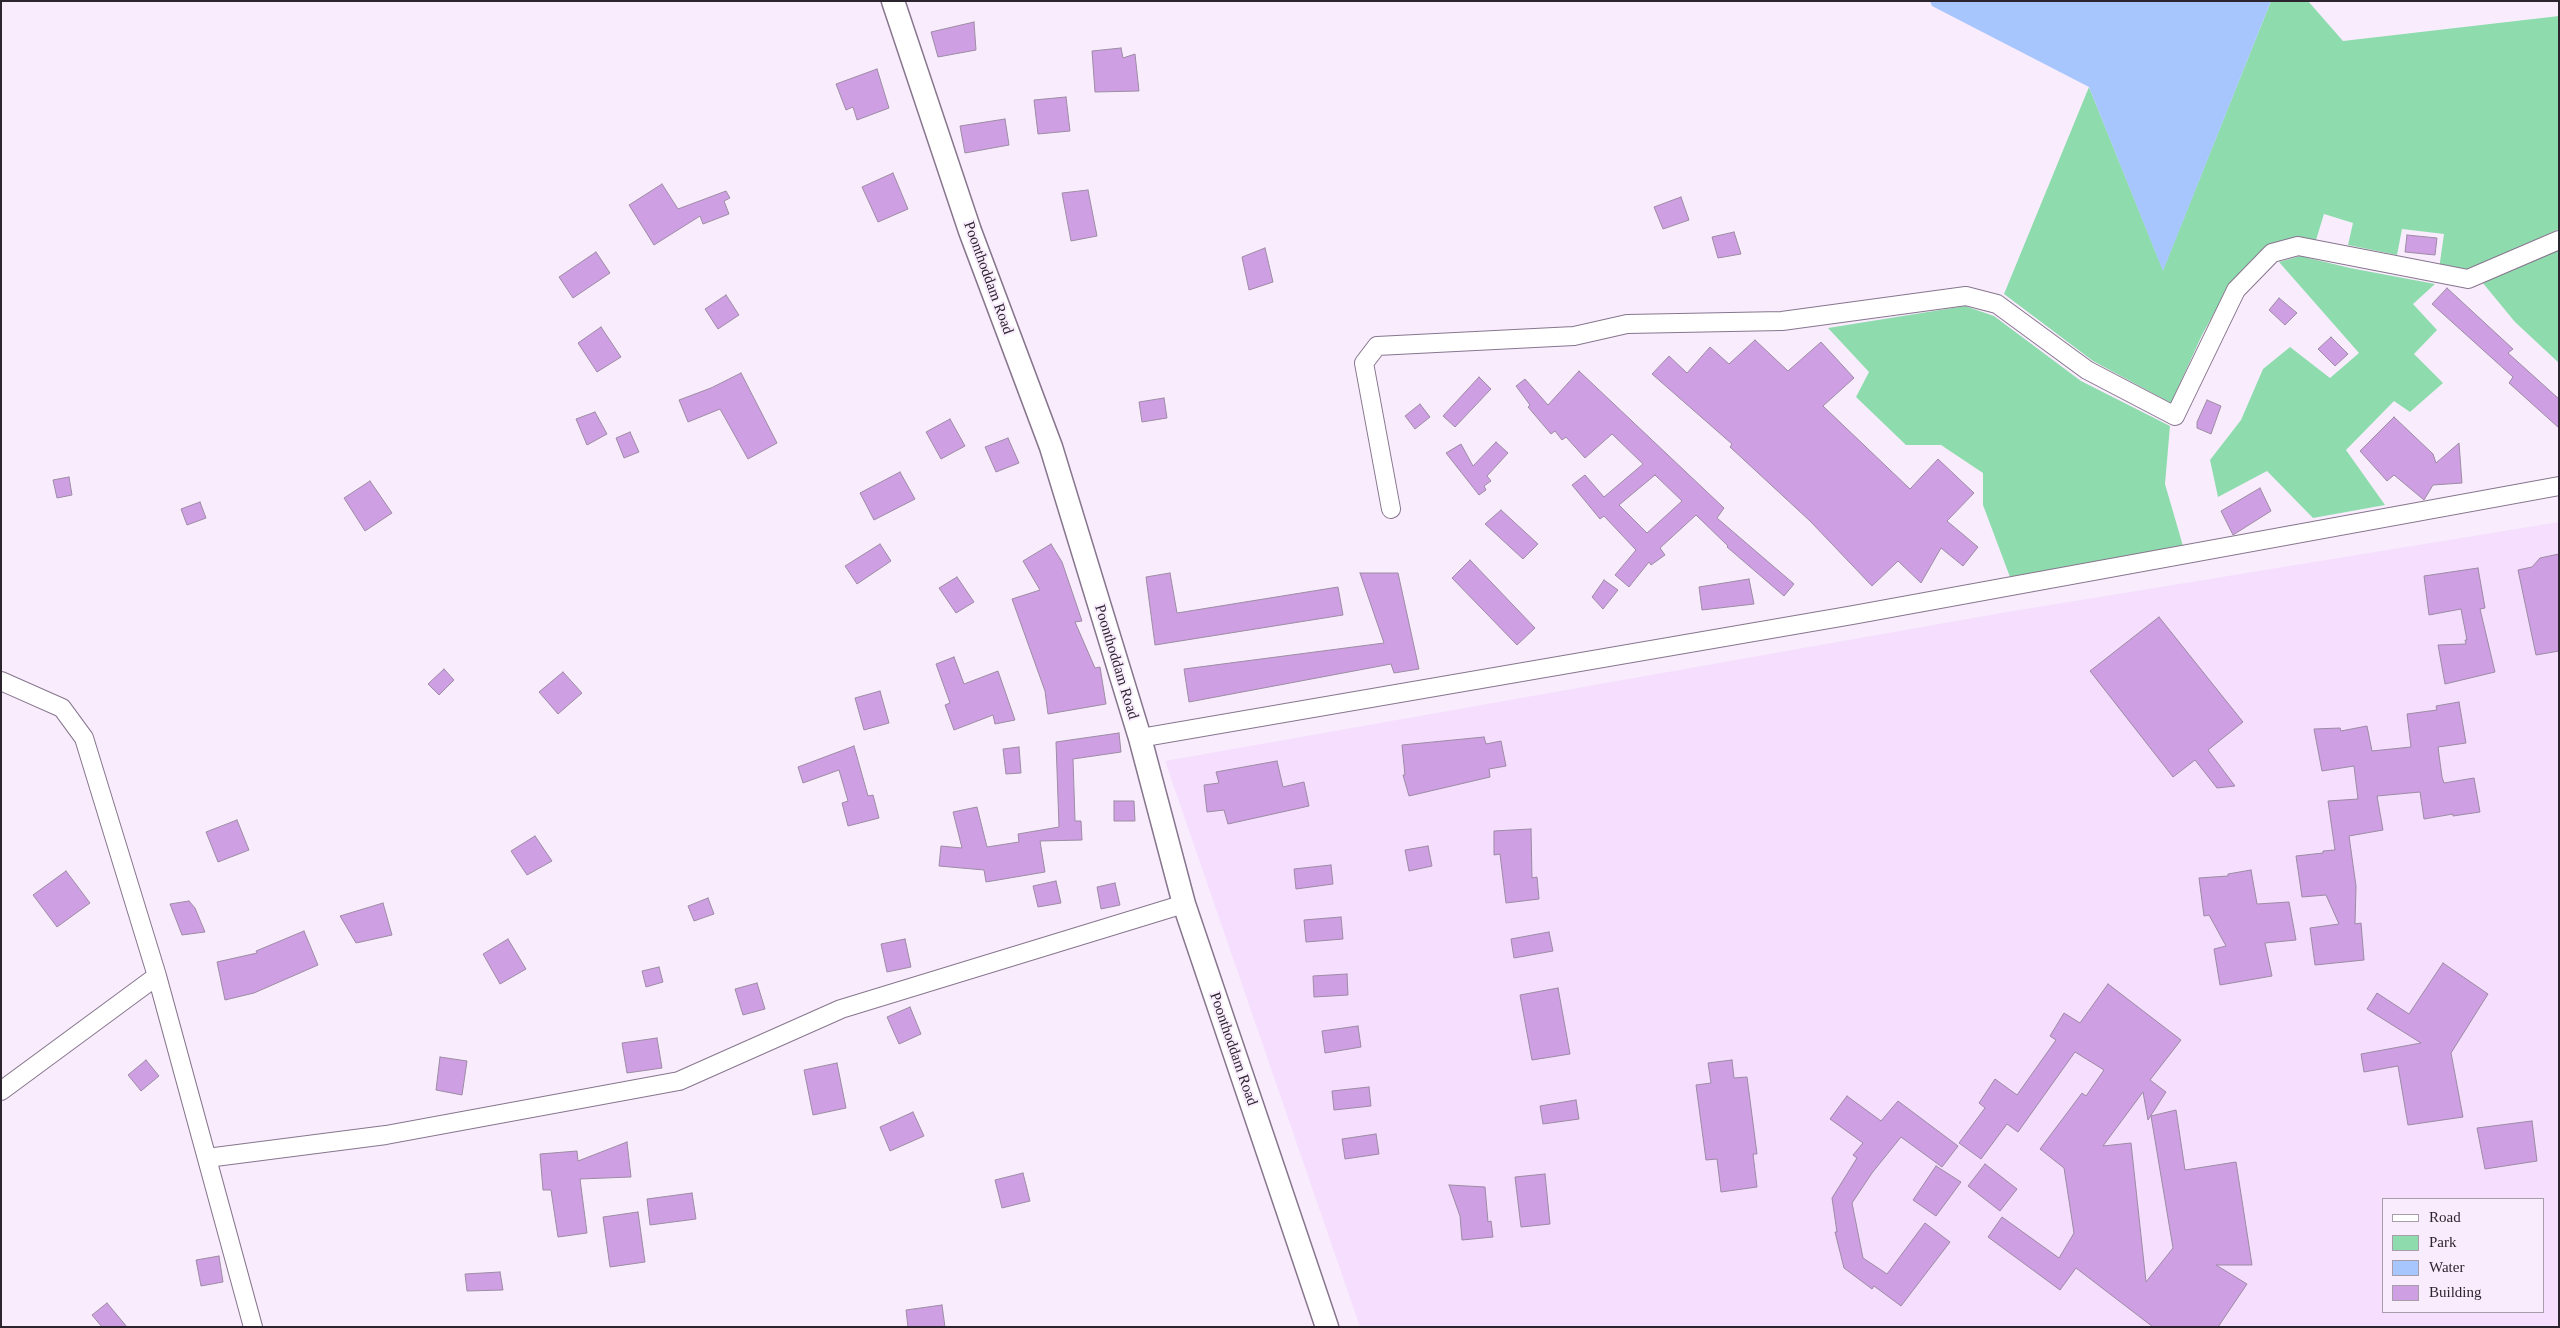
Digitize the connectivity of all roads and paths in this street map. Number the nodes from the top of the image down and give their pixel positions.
1 (893, 1) edge
2 (2559, 240) edge
3 (2559, 486) edge
4 (1391, 509) dead end
5 (1, 681) edge
6 (1140, 738) junction
7 (1184, 904) junction
8 (157, 976) junction
9 (1, 1091) edge
10 (207, 1158) junction
11 (253, 1327) edge
12 (1327, 1327) edge

1 - 6 street, Poonthoddam Road
2 - 4 street
3 - 6 street
5 - 8 street
6 - 7 street, Poonthoddam Road
7 - 10 street
7 - 12 street, Poonthoddam Road
8 - 9 street
8 - 10 street
10 - 11 street

